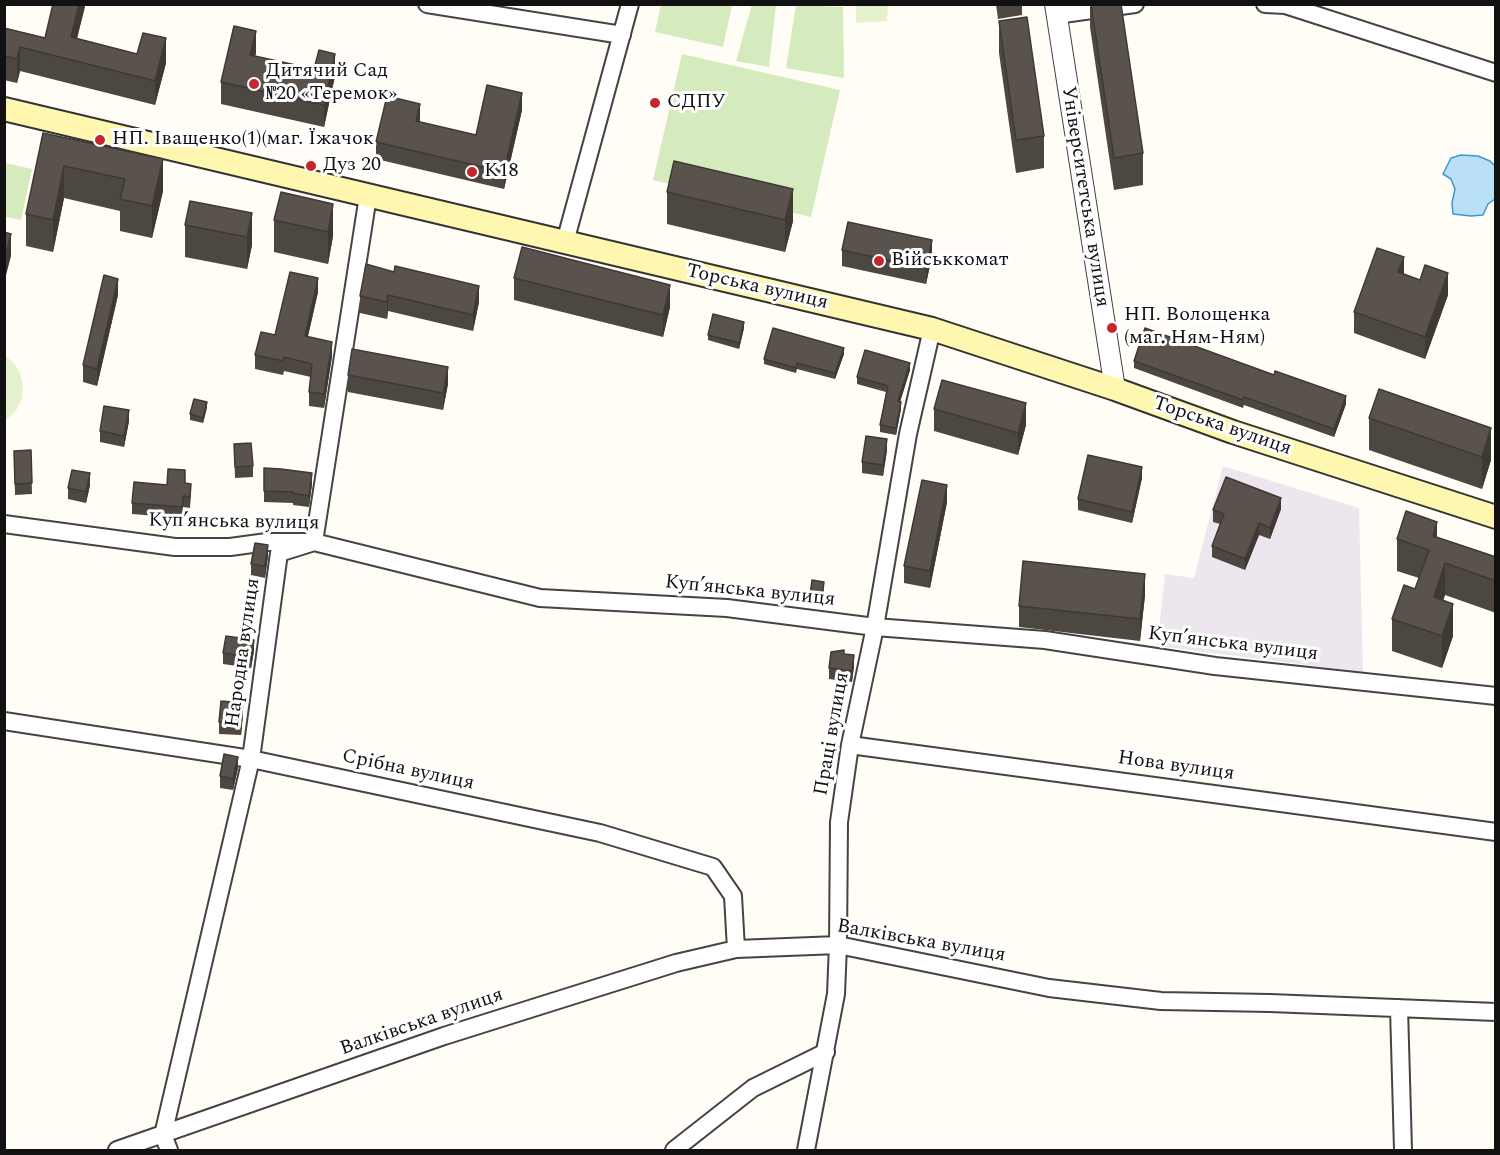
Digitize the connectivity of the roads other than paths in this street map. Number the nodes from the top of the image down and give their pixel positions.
1 (427, 4) edge
2 (630, 4) edge
3 (1135, 4) edge
4 (1265, 4) edge
5 (1055, 10) edge
6 (622, 35) junction
7 (1496, 73) edge
8 (4, 109) edge
9 (368, 196) junction
10 (565, 242) junction
11 (932, 329) junction
12 (1115, 389) junction
13 (1496, 517) edge
14 (4, 524) edge
15 (314, 542) junction
16 (875, 627) junction
17 (1496, 696) edge
18 (4, 721) edge
19 (850, 744) junction
20 (250, 759) junction
21 (1496, 832) edge
22 (838, 945) junction
23 (735, 949) junction
24 (1399, 1008) junction
25 (1496, 1011) edge
26 (826, 1052) junction
27 (166, 1143) edge
28 (117, 1150) edge
29 (674, 1150) edge
30 (806, 1150) edge
31 (1403, 1150) edge

1 - 6 street
2 - 6 street
3 - 5 street
4 - 7 street
5 - 12 street, Університетська вулиця
6 - 10 street
8 - 9 main road, Торська вулиця
9 - 10 main road, Торська вулиця
9 - 15 street
10 - 11 main road, Торська вулиця
11 - 12 main road, Торська вулиця
11 - 16 street, Праці вулиця
12 - 13 main road, Торська вулиця
14 - 15 street, Куп’янська вулиця
15 - 16 street, Куп’янська вулиця
15 - 20 street, Народна вулиця
16 - 17 street, Куп’янська вулиця
16 - 19 street, Праці вулиця
18 - 20 street, Срібна вулиця
19 - 21 street, Нова вулиця
19 - 22 street, Праці вулиця
20 - 23 street, Срібна вулиця
20 - 27 street, Народна вулиця
22 - 23 street, Валківська вулиця
22 - 24 street, Валківська вулиця
22 - 26 street, Праці вулиця
23 - 27 street, Валківська вулиця
24 - 25 street, Валківська вулиця
24 - 31 street
26 - 29 street
26 - 30 street, Праці вулиця
27 - 28 street, Валківська вулиця

